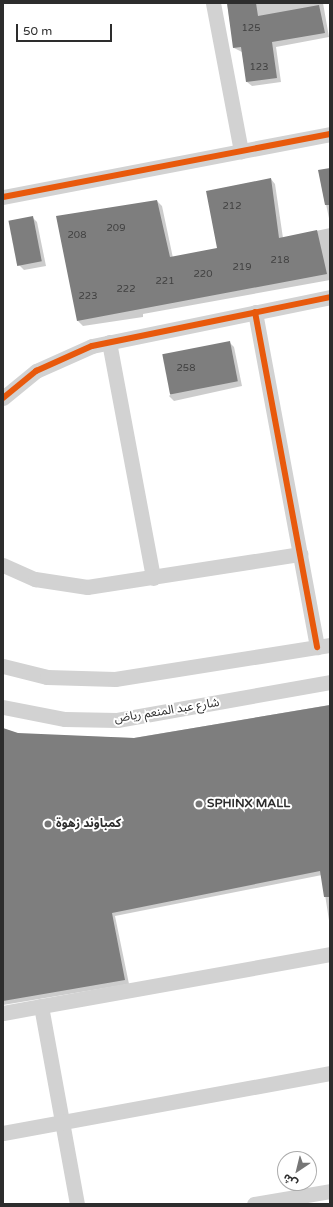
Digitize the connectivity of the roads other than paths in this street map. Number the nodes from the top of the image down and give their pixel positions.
1 (213, 3) edge
2 (330, 134) edge
3 (241, 150) junction
4 (3, 197) edge
5 (330, 297) edge
6 (255, 312) junction
7 (109, 342) junction
8 (3, 398) edge
9 (300, 554) junction
10 (3, 565) edge
11 (153, 578) junction
12 (324, 646) edge
13 (3, 666) edge
14 (330, 682) edge
15 (3, 707) edge
16 (330, 954) edge
17 (41, 1006) junction
18 (3, 1013) edge
19 (330, 1073) edge
20 (63, 1122) junction
21 (3, 1133) edge
22 (330, 1191) edge
23 (77, 1204) edge
24 (254, 1204) edge

1 - 3 street
2 - 3 street
3 - 4 street
5 - 6 street
6 - 7 street
6 - 9 street
7 - 8 street
7 - 11 street
9 - 11 street
9 - 12 street
10 - 11 street
12 - 13 street
14 - 15 street, شارع عبد المنعم رياض
16 - 17 street
17 - 18 street
17 - 20 street
19 - 20 street
20 - 21 street
20 - 23 street
22 - 24 street

